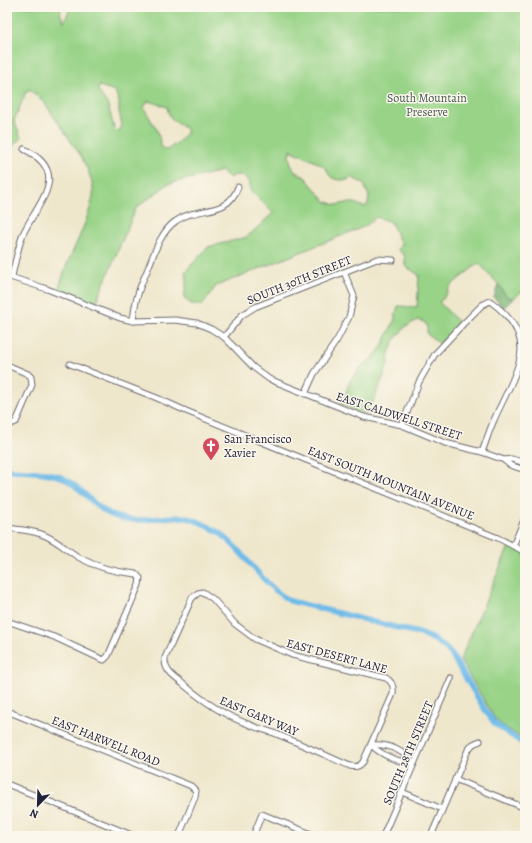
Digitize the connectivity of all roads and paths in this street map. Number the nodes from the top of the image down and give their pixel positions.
1 (24, 149) dead end
2 (238, 187) dead end
3 (393, 260) dead end
4 (344, 272) junction
5 (10, 276) edge
6 (133, 321) junction
7 (224, 338) junction
8 (70, 364) dead end
9 (7, 365) edge
10 (305, 394) junction
11 (7, 424) edge
12 (402, 425) junction
13 (482, 452) junction
14 (504, 460) junction
15 (517, 461) junction
16 (525, 463) edge
17 (516, 467) junction
18 (525, 470) edge
19 (525, 518) edge
20 (7, 528) edge
21 (513, 546) junction
22 (525, 552) edge
23 (7, 621) edge
24 (165, 664) joint
25 (451, 678) dead end
26 (7, 711) edge
27 (480, 741) dead end
28 (371, 745) junction
29 (395, 749) junction
30 (391, 759) junction
31 (414, 763) junction
32 (455, 779) junction
33 (7, 784) edge
34 (402, 792) junction
35 (525, 808) edge
36 (442, 810) junction
37 (134, 836) edge
38 (179, 836) edge
39 (253, 836) edge
40 (316, 836) edge
41 (383, 836) edge
42 (431, 836) edge

1 - 5 street
2 - 6 street
3 - 4 street, SOUTH 30TH STREET
4 - 7 street, SOUTH 30TH STREET
4 - 10 street
5 - 6 street, EAST CALDWELL STREET
6 - 7 street, EAST CALDWELL STREET
7 - 10 street, EAST CALDWELL STREET
8 - 21 street, EAST SOUTH MOUNTAIN AVENUE
9 - 11 street
10 - 12 street, EAST CALDWELL STREET
12 - 13 street, EAST CALDWELL STREET
12 - 13 street
13 - 14 street, EAST CALDWELL STREET
14 - 15 street, EAST CALDWELL STREET
14 - 17 street, EAST CALDWELL STREET
15 - 16 street, EAST CALDWELL STREET
15 - 17 street
17 - 18 street, EAST CALDWELL STREET
19 - 21 street
20 - 23 street
21 - 22 street, EAST SOUTH MOUNTAIN AVENUE
24 - 28 street, EAST GARY WAY
24 - 28 street, EAST DESERT LANE
25 - 31 street, SOUTH 28TH STREET
26 - 38 street, EAST HARWELL ROAD
27 - 32 street
28 - 29 street
28 - 30 street
29 - 30 street
29 - 31 street
30 - 31 street
31 - 34 street, SOUTH 28TH STREET
32 - 35 street
32 - 36 street
33 - 37 street
34 - 36 street
34 - 41 street, SOUTH 28TH STREET
36 - 42 street
39 - 40 street

